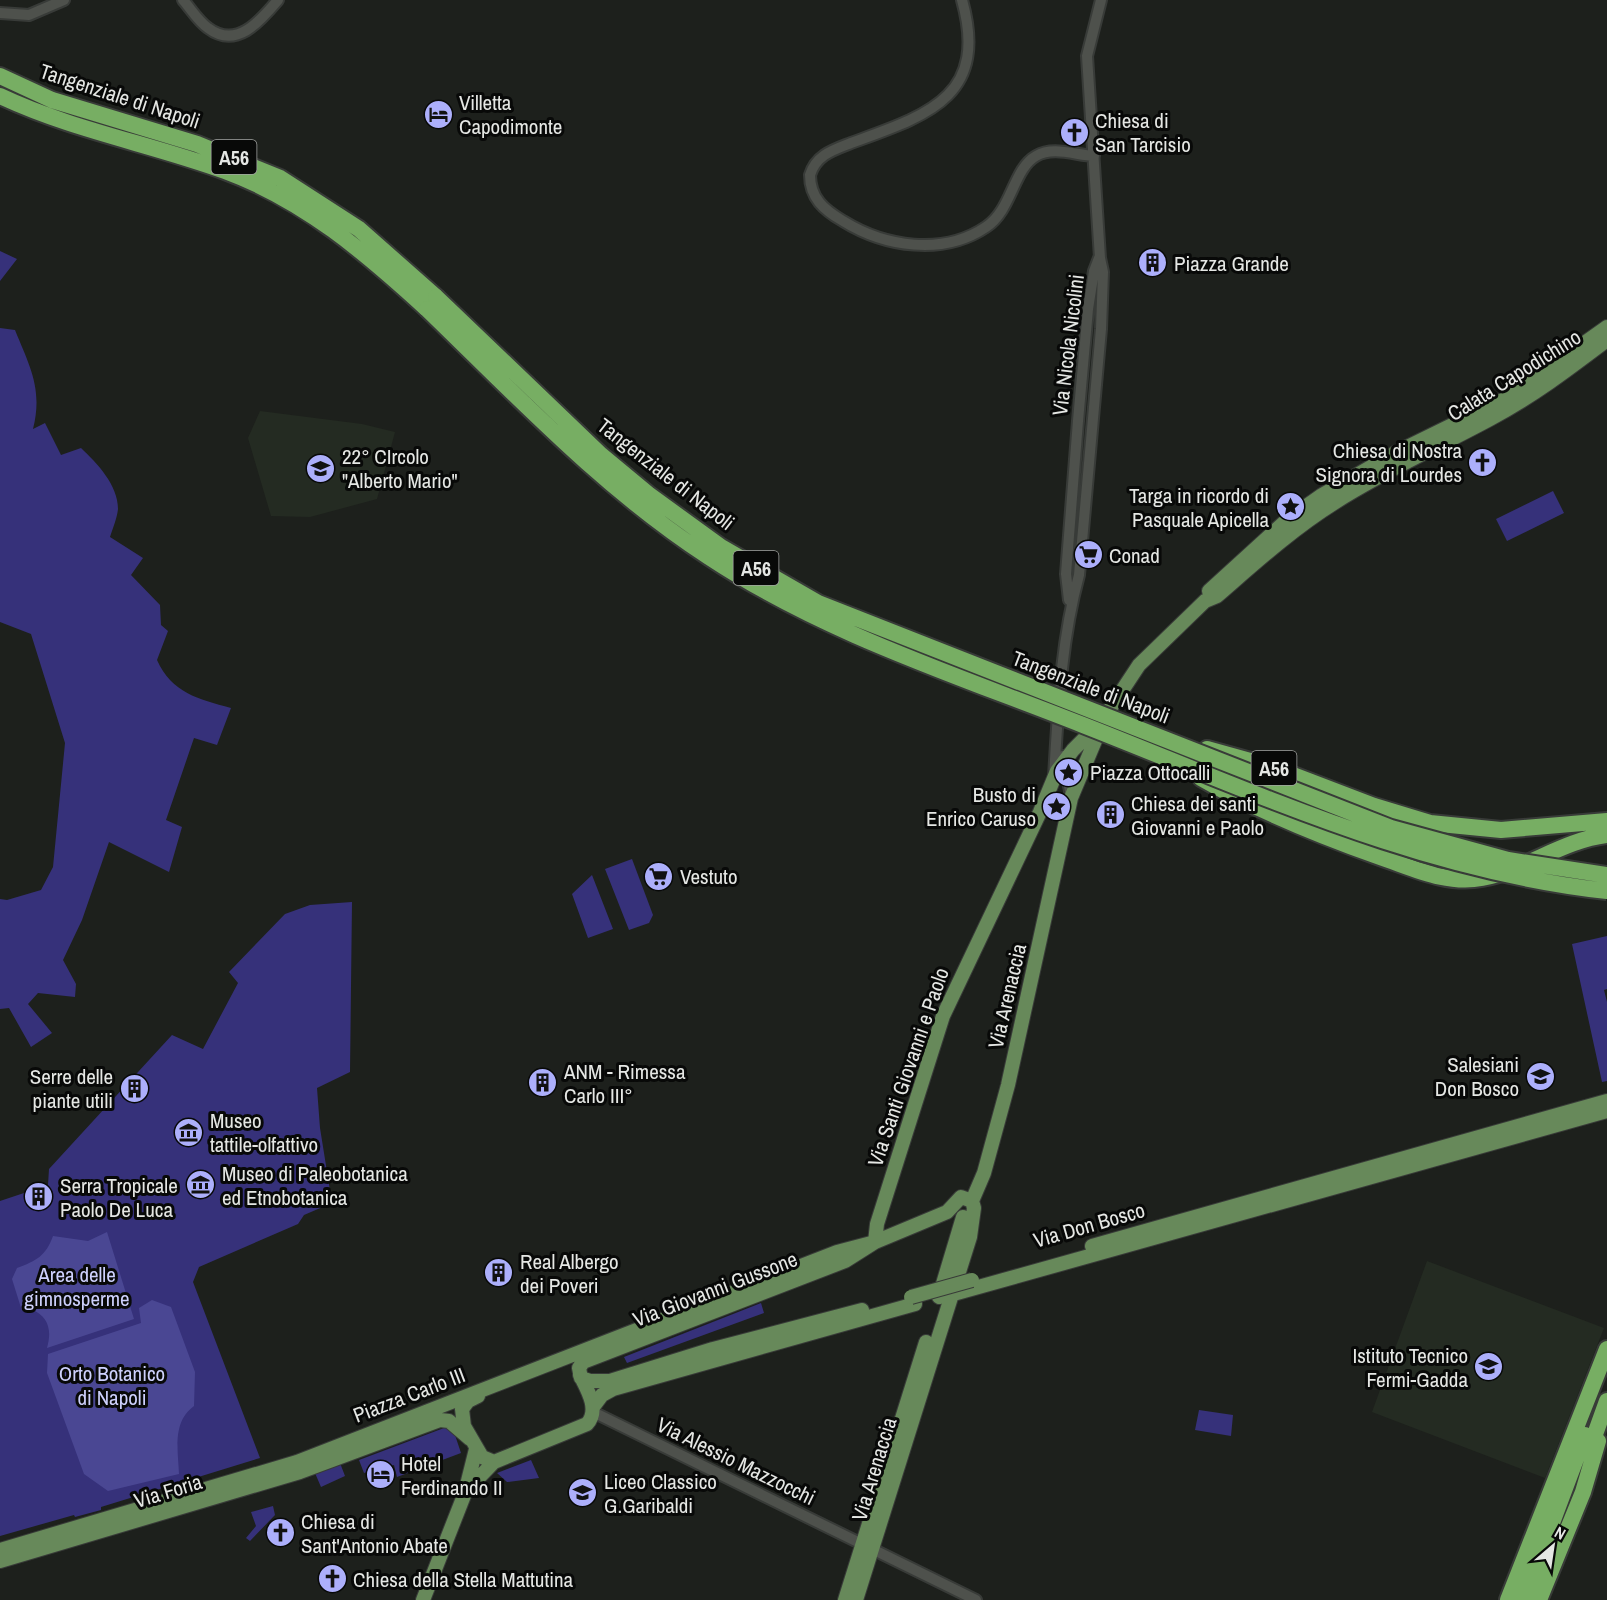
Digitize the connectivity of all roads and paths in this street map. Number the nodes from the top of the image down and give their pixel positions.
1 (64, 0) edge
2 (183, 0) edge
3 (278, 0) edge
4 (962, 0) edge
5 (1101, 0) edge
6 (0, 14) edge
7 (0, 76) edge
8 (0, 96) edge
9 (1094, 156) junction
10 (1100, 258) junction
11 (1090, 302) junction
12 (431, 303) junction
13 (1102, 306) junction
14 (1607, 327) edge
15 (1607, 340) edge
16 (1550, 376) junction
17 (1066, 574) junction
18 (1079, 575) junction
19 (1070, 606) junction
20 (1102, 721) junction
21 (1142, 731) junction
22 (1056, 736) junction
23 (1166, 758) junction
24 (1064, 760) junction
25 (1053, 779) junction
26 (1071, 798) junction
27 (1606, 832) edge
28 (1607, 875) edge
29 (1607, 891) edge
30 (1607, 1101) edge
31 (1607, 1111) edge
32 (1448, 1150) junction
33 (958, 1211) junction
34 (959, 1234) junction
35 (875, 1242) junction
36 (989, 1280) junction
37 (760, 1288) junction
38 (913, 1301) junction
39 (1607, 1349) edge
40 (564, 1360) junction
41 (581, 1378) junction
42 (1601, 1378) edge
43 (492, 1386) junction
44 (1607, 1401) edge
45 (1607, 1408) edge
46 (593, 1410) junction
47 (473, 1444) junction
48 (343, 1449) junction
49 (494, 1462) junction
50 (465, 1493) junction
51 (867, 1547) junction
52 (0, 1550) edge
53 (0, 1561) edge
54 (423, 1600) edge
55 (845, 1600) edge
56 (856, 1600) edge
57 (976, 1600) edge
58 (1508, 1600) edge
59 (1523, 1600) edge
60 (1531, 1600) edge
61 (1539, 1600) edge

1 - 6 street
2 - 3 street
4 - 9 street
5 - 9 street
7 - 12 highway, Tangenziale di Napoli / A56
8 - 12 highway, Tangenziale di Napoli / A56
9 - 10 street
10 - 11 street, Via Nicola Nicolini
10 - 13 street, Via Nicola Nicolini
11 - 13 street
11 - 17 street, Via Nicola Nicolini
12 - 21 highway, Tangenziale di Napoli / A56, bridge
12 - 23 highway, Tangenziale di Napoli, bridge
13 - 18 street, Via Nicola Nicolini
14 - 16 main road, Calata Capodichino
15 - 16 main road, Calata Capodichino
16 - 20 main road, Calata Capodichino
17 - 18 street
17 - 19 street, Via Nicola Nicolini
18 - 19 street, Via Nicola Nicolini
19 - 22 street, Via Nicola Nicolini
20 - 24 main road, Calata Capodichino
20 - 26 main road, Calata Capodichino
21 - 27 highway, A56, bridge
21 - 28 highway, Tangenziale di Napoli, bridge
22 - 24 street, Via Nicola Nicolini
22 - 25 street, Via Nicola Nicolini
23 - 27 highway, bridge
23 - 29 highway, Tangenziale di Napoli, bridge
24 - 25 main road, Calata Capodichino
24 - 26 street, Via Nicola Nicolini
25 - 35 main road, Via Santi Giovanni e Paolo
26 - 33 main road, Via Arenaccia
30 - 32 main road, Via Don Bosco
31 - 32 main road, Via Don Bosco
32 - 36 main road, Via Don Bosco
33 - 34 main road, Via Arenaccia
33 - 34 main road
33 - 35 main road, Via Giovanni Gussone
33 - 51 main road, Via Arenaccia
34 - 51 main road, Via Arenaccia
35 - 37 main road, Via Giovanni Gussone
36 - 38 main road, Via Don Bosco
36 - 38 main road, Via Don Bosco, bridge
37 - 40 main road, Via Giovanni Gussone
37 - 41 main road, Via Giovanni Gussone
38 - 41 main road, Via Don Bosco
38 - 46 main road, Via Don Bosco
39 - 42 highway
40 - 41 main road
40 - 43 main road, Piazza Carlo III
41 - 46 main road
42 - 58 highway
42 - 59 highway
43 - 47 main road, Piazza Carlo III
43 - 48 main road, Piazza Carlo III
44 - 60 highway
45 - 61 highway
46 - 49 main road
46 - 51 street, Via Alessio Mazzocchi
47 - 48 main road, Piazza Carlo III
47 - 49 main road, Piazza Carlo III
47 - 50 main road
48 - 52 main road, Via Foria
48 - 53 main road, Via Foria
49 - 50 main road
50 - 54 main road
51 - 55 main road, Via Arenaccia
51 - 56 main road, Via Arenaccia
51 - 57 street, Via Alessio Mazzocchi

